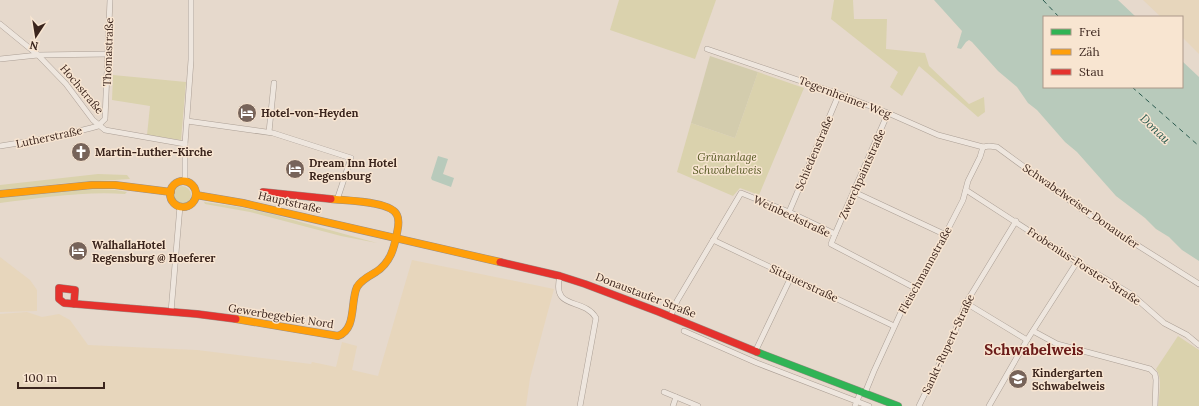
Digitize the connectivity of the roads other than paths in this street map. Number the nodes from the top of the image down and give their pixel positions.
1 (110, 0) edge
2 (191, 0) edge
3 (0, 24) edge
4 (707, 49) dead end
5 (109, 54) junction
6 (38, 55) junction
7 (0, 59) edge
8 (274, 83) dead end
9 (840, 94) junction
10 (888, 113) junction
11 (187, 121) junction
12 (98, 126) junction
13 (269, 132) junction
14 (185, 144) junction
15 (0, 146) edge
16 (982, 147) junction
17 (185, 181) junction
18 (966, 190) junction
19 (171, 192) junction
20 (263, 192) dead end
21 (854, 192) junction
22 (0, 194) edge
23 (196, 195) junction
24 (341, 201) junction
25 (180, 206) junction
26 (789, 212) junction
27 (1016, 221) junction
28 (378, 234) joint
29 (835, 234) junction
30 (946, 235) junction
31 (395, 237) junction
32 (713, 240) junction
33 (1077, 262) junction
34 (560, 276) junction
35 (791, 277) junction
36 (1199, 284) edge
37 (915, 288) junction
38 (966, 303) junction
39 (74, 304) dead end
40 (171, 312) junction
41 (671, 315) junction
42 (894, 326) junction
43 (1033, 330) junction
44 (684, 331) dead end
45 (1027, 340) junction
46 (1199, 345) edge
47 (756, 350) junction
48 (664, 392) dead end
49 (863, 392) junction
50 (676, 397) junction
51 (856, 403) edge
52 (580, 406) edge
53 (673, 406) edge
54 (698, 406) edge
55 (869, 406) edge
56 (898, 406) edge
57 (919, 406) edge
58 (989, 406) edge
59 (1155, 406) edge

1 - 5 street, Thomastraße
2 - 11 street
3 - 6 street, Hochstraße
4 - 9 street, Tegernheimer Weg
5 - 6 street
5 - 12 street, Thomastraße
6 - 7 street
6 - 12 street, Hochstraße
8 - 13 street
9 - 10 street, Tegernheimer Weg
9 - 26 street, Schiedenstraße
10 - 16 street, Tegernheimer Weg
10 - 21 street, Zwerchpaintstraße
11 - 13 street
11 - 14 street
12 - 14 street, Hochstraße
12 - 15 street, Lutherstraße
13 - 24 street
14 - 17 street
16 - 18 street, Fleischmannstraße
16 - 36 street, Schwabelweiser Donauufer
17 - 19 main road
17 - 23 main road
18 - 27 street, Frobenius-Forster-Straße
18 - 30 street, Fleischmannstraße
19 - 22 main road
19 - 25 main road
20 - 24 main road
21 - 29 street, Zwerchpaintstraße
21 - 30 street
23 - 25 main road
23 - 28 main road, Hauptstraße
24 - 31 main road
25 - 40 street
26 - 29 street, Weinbeckstraße
26 - 32 street, Weinbeckstraße
27 - 33 street, Frobenius-Forster-Straße
27 - 38 street, Sankt-Rupert-Straße
28 - 31 main road, Donaustaufer Straße
29 - 37 street, Weinbeckstraße
30 - 37 street, Fleischmannstraße
31 - 34 main road, Donaustaufer Straße
31 - 40 main road, Gewerbegebiet Nord
32 - 35 street, Sittauerstraße
32 - 41 street
33 - 43 street
33 - 46 street, Frobenius-Forster-Straße
34 - 41 main road, Donaustaufer Straße
34 - 52 street
35 - 42 street, Sittauerstraße
35 - 47 street
37 - 42 street, Fleischmannstraße
38 - 45 street
38 - 57 street, Sankt-Rupert-Straße
39 - 40 main road, Gewerbegebiet Nord
41 - 47 main road, Donaustaufer Straße
42 - 49 street, Fleischmannstraße
43 - 45 street
43 - 59 street
44 - 51 street, Donaustaufer Straße
45 - 58 street
47 - 49 main road, Donaustaufer Straße
48 - 50 street
49 - 51 street, Fleischmannstraße
49 - 56 main road, Donaustaufer Straße
50 - 53 street
50 - 54 street
51 - 55 street, Donaustaufer Straße

